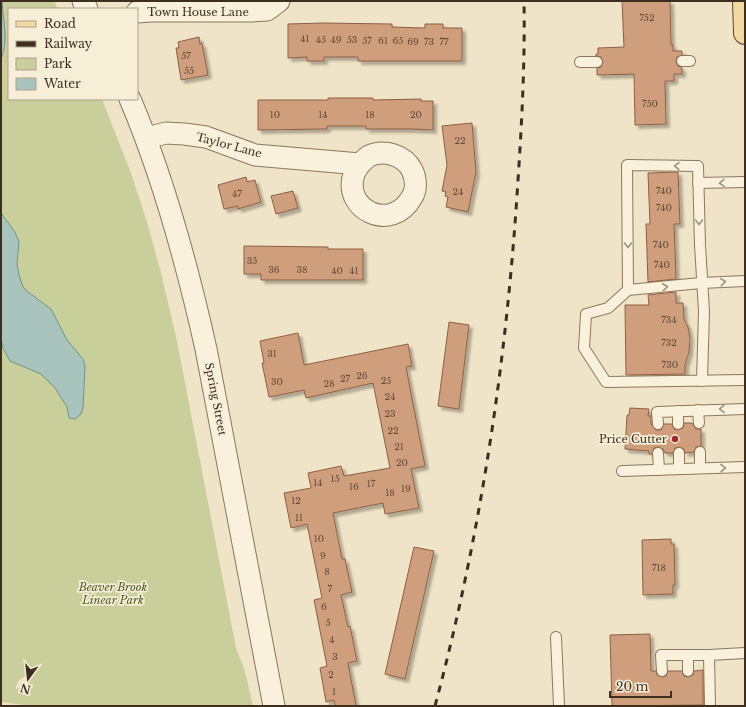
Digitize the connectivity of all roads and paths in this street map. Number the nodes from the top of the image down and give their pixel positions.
1 (279, 1) edge
2 (744, 1) edge
3 (138, 12) edge
4 (745, 33) edge
5 (580, 62) dead end
6 (597, 62) dead end
7 (130, 100) edge
8 (147, 138) junction
9 (360, 164) dead end
10 (745, 182) edge
11 (698, 183) junction
12 (745, 280) edge
13 (701, 283) junction
14 (628, 290) junction
15 (745, 380) edge
16 (702, 381) junction
17 (745, 409) edge
18 (698, 410) junction
19 (678, 411) junction
20 (699, 423) dead end
21 (658, 424) dead end
22 (678, 424) dead end
23 (700, 452) dead end
24 (658, 453) dead end
25 (679, 453) dead end
26 (745, 467) edge
27 (700, 468) junction
28 (679, 469) junction
29 (659, 470) junction
30 (622, 471) dead end
31 (556, 637) dead end
32 (745, 652) edge
33 (688, 655) junction
34 (708, 655) junction
35 (662, 671) dead end
36 (688, 671) dead end
37 (274, 706) edge
38 (559, 706) edge
39 (710, 706) edge

1 - 3 street, Town House Lane
2 - 4 main road
5 - 6 lane
7 - 8 street, Spring Street
8 - 9 street, Taylor Lane
8 - 37 street, Spring Street
10 -> 11 lane
11 -> 13 lane
11 -> 14 lane
13 -> 12 lane
14 -> 13 lane
13 - 16 lane
14 - 16 lane
15 - 16 lane
17 -> 18 lane
18 - 19 lane
18 - 20 lane
19 - 21 lane
19 - 22 lane
23 - 27 lane
24 - 29 lane
25 - 28 lane
27 -> 26 lane
27 - 28 lane
28 - 29 lane
29 - 30 lane
31 - 38 lane
32 - 34 lane
33 - 34 lane
33 - 35 lane
33 - 36 lane
34 - 39 lane

